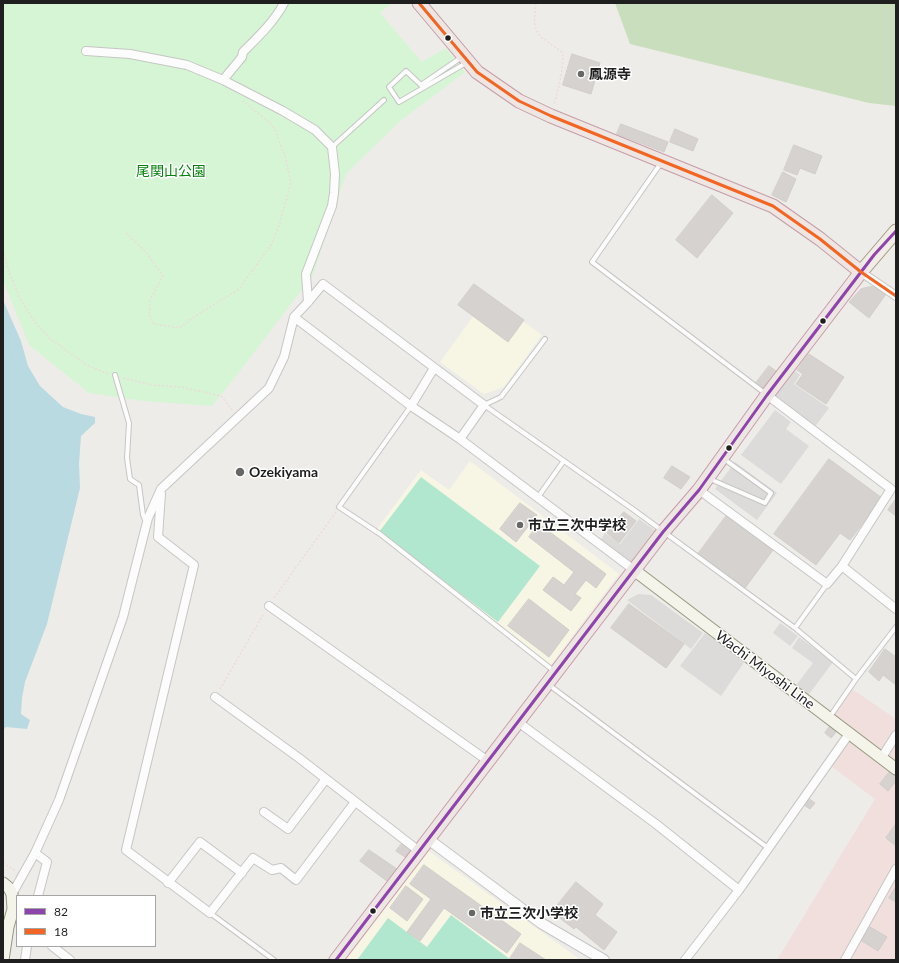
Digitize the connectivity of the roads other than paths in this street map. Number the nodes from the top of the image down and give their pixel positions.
1 (284, 3) edge
2 (419, 3) edge
3 (86, 51) dead end
4 (466, 59) junction
5 (223, 80) junction
6 (384, 100) dead end
7 (332, 147) junction
8 (662, 161) junction
9 (896, 231) edge
10 (862, 272) junction
11 (896, 296) edge
12 (308, 302) junction
13 (294, 316) junction
14 (545, 340) dead end
15 (434, 368) junction
16 (115, 375) dead end
17 (767, 396) junction
18 (484, 405) junction
19 (411, 406) junction
20 (460, 439) junction
21 (722, 458) junction
22 (563, 462) junction
23 (708, 478) junction
24 (161, 490) junction
25 (699, 490) junction
26 (894, 491) edge
27 (538, 497) junction
28 (147, 523) junction
29 (663, 532) junction
30 (842, 566) junction
31 (634, 570) junction
32 (827, 584) junction
33 (269, 606) road end
34 (896, 609) edge
35 (896, 627) edge
36 (795, 628) junction
37 (556, 672) junction
38 (856, 679) junction
39 (547, 684) junction
40 (215, 697) road end
41 (829, 718) junction
42 (518, 722) junction
43 (849, 734) junction
44 (896, 735) edge
45 (882, 757) junction
46 (488, 761) junction
47 (896, 768) edge
48 (326, 779) junction
49 (355, 802) junction
50 (264, 812) dead end
51 (428, 840) junction
52 (769, 848) junction
53 (419, 851) junction
54 (35, 853) junction
55 (896, 869) edge
56 (242, 873) junction
57 (3, 883) edge
58 (168, 883) junction
59 (739, 890) junction
60 (12, 894) junction
61 (38, 895) edge
62 (210, 913) junction
63 (27, 947) edge
64 (53, 947) edge
65 (3, 960) edge
66 (25, 960) edge
67 (70, 960) edge
68 (274, 960) edge
69 (336, 960) edge
70 (604, 960) edge
71 (685, 960) edge
72 (845, 960) edge

1 - 5 street
2 - 4 highway
3 - 5 street
4 - 4 lane
4 - 8 highway
5 - 7 street
6 - 7 lane
7 - 12 street
8 - 10 highway
8 - 17 lane
9 - 10 main road
10 - 11 street
10 - 17 highway
12 - 13 street
12 - 15 street
13 - 19 street
13 - 24 street
14 - 18 lane
15 - 18 street
15 - 19 street
16 - 28 lane
17 - 21 highway
17 - 26 street
18 - 20 street
18 - 22 lane
19 - 20 street
19 - 37 lane
20 - 27 street
21 - 23 highway
21 - 23 lane
22 - 27 lane
22 - 29 lane
23 - 25 highway
24 - 28 street
24 - 58 street
25 - 29 highway
25 - 32 street
26 - 30 street
27 - 31 street
28 - 54 street
29 - 31 highway
29 - 36 lane
30 - 32 street
30 - 34 street
31 - 37 highway
31 - 41 main road, Wachi Miyoshi Line
32 - 36 lane
33 - 46 street
35 - 38 lane
36 - 38 lane
37 - 39 highway
38 - 41 lane
39 - 42 highway
39 - 52 lane
40 - 48 street
41 - 43 main road, Wachi Miyoshi Line
42 - 46 highway
42 - 59 street
43 - 45 main road, Wachi Miyoshi Line
43 - 52 street
44 - 45 street
45 - 47 main road, Wachi Miyoshi Line
46 - 51 highway
48 - 49 street
48 - 50 street
49 - 53 street
49 - 56 street
51 - 53 highway
51 - 70 street
52 - 59 street
53 - 69 highway
54 - 60 street
54 - 61 street
55 - 72 street
56 - 58 street
56 - 62 street
57 - 60 main road
58 - 62 street
59 - 71 street
60 - 65 main road
62 - 68 lane
63 - 66 street
64 - 67 street

